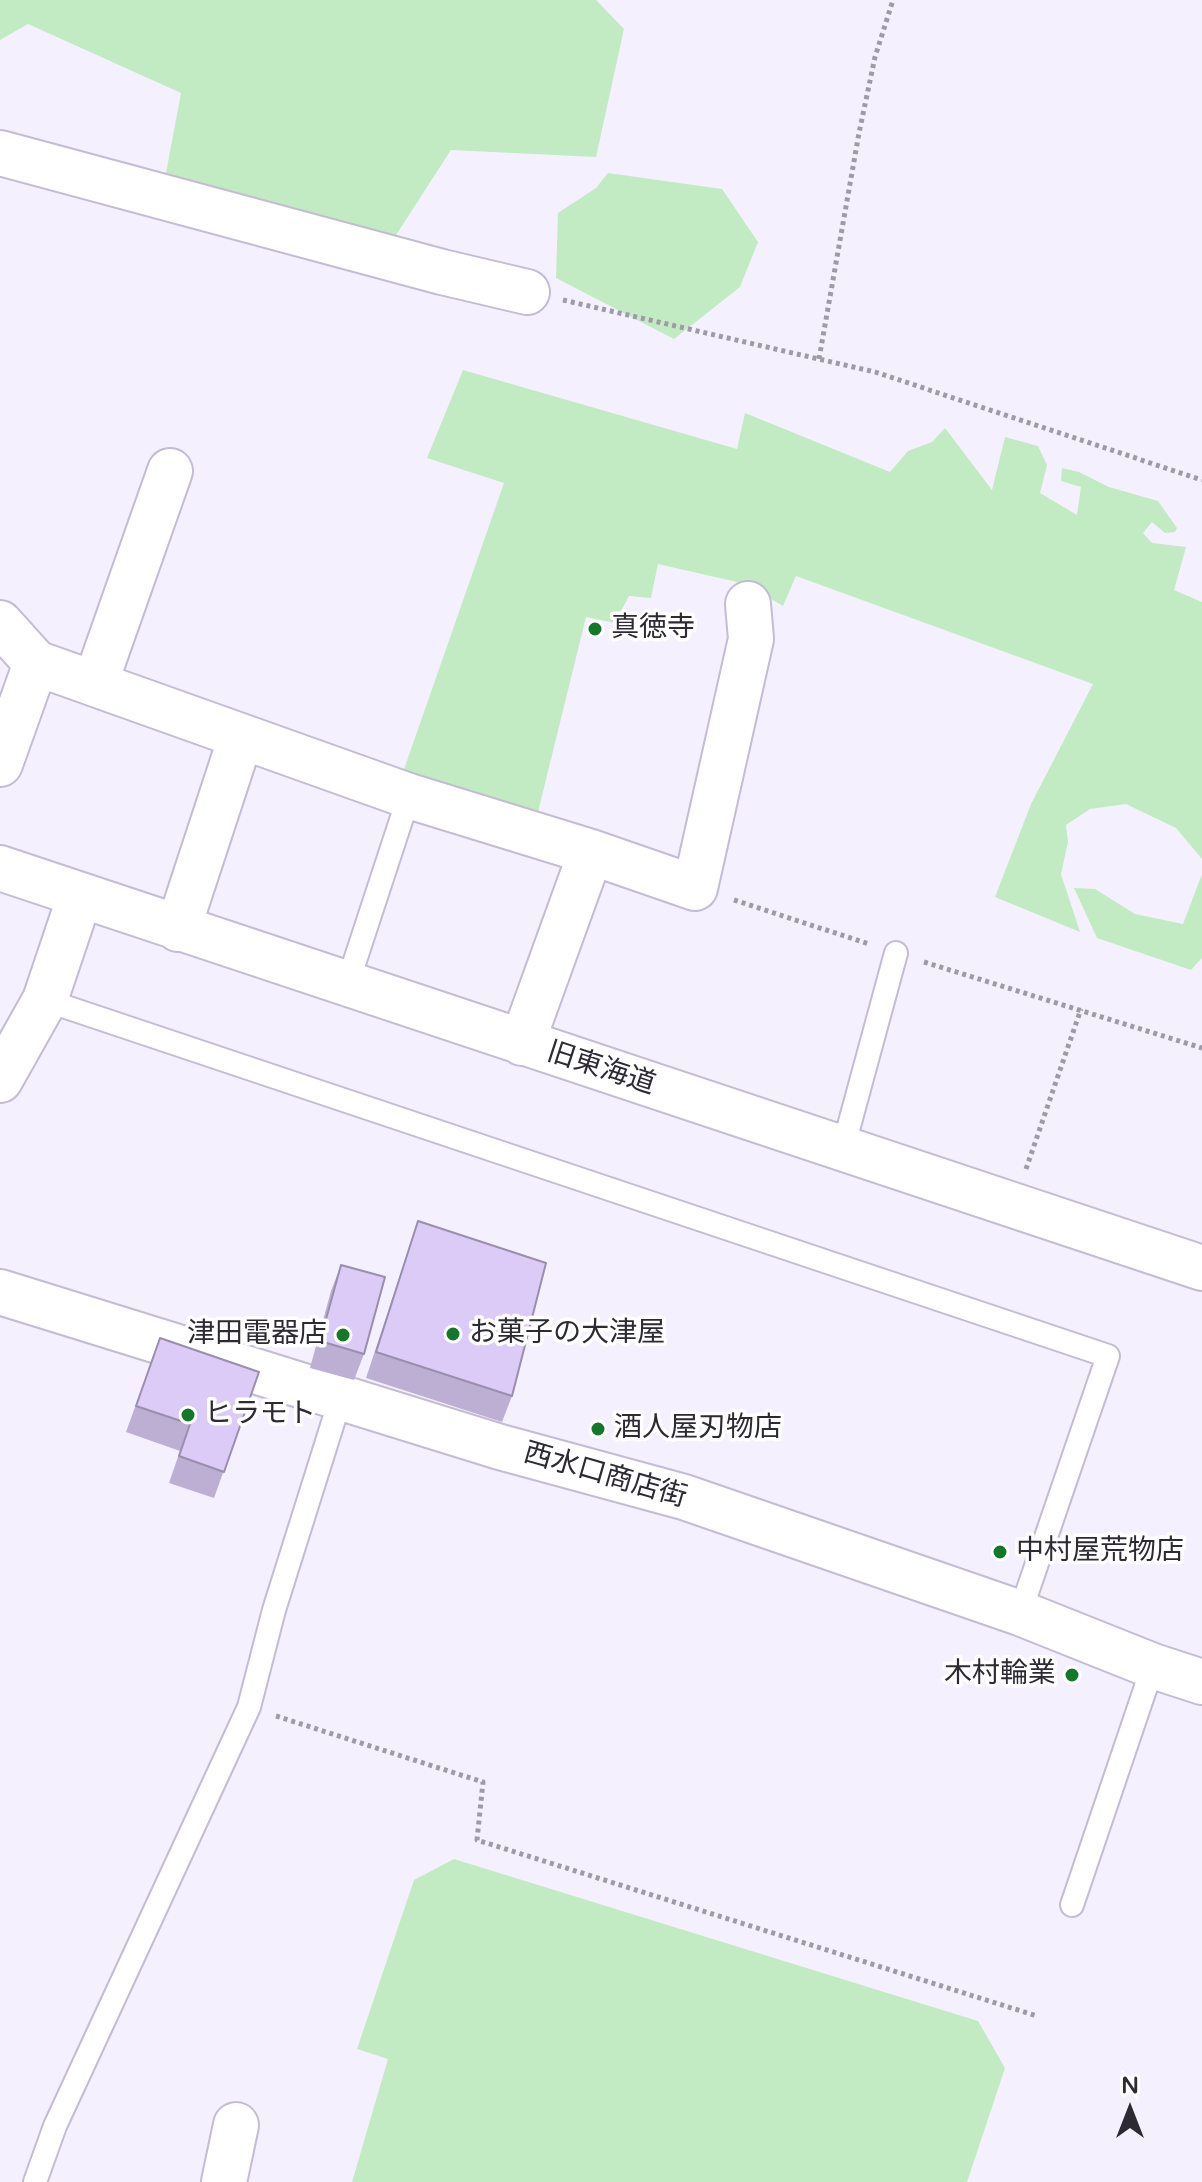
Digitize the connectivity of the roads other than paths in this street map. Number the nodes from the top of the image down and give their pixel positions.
1 (0, 153) edge
2 (527, 292) road end
3 (170, 471) dead end
4 (748, 604) dead end
5 (0, 623) edge
6 (36, 663) junction
7 (95, 684) junction
8 (241, 737) junction
9 (0, 764) edge
10 (409, 796) junction
11 (591, 852) junction
12 (0, 868) edge
13 (80, 896) junction
14 (178, 929) junction
15 (896, 953) dead end
16 (347, 985) junction
17 (45, 1000) junction
18 (522, 1043) junction
19 (0, 1080) edge
20 (843, 1148) junction
21 (1202, 1268) edge
22 (0, 1292) edge
23 (341, 1397) junction
24 (1020, 1613) junction
25 (1153, 1666) junction
26 (1202, 1682) edge
27 (1072, 1905) dead end
28 (236, 2125) dead end
29 (35, 2182) edge
30 (224, 2182) edge

1 - 2 street
3 - 7 street
4 - 11 street
5 - 6 street
6 - 7 street
6 - 9 street
7 - 8 street
8 - 10 street
8 - 14 street
10 - 11 street
10 - 16 lane
11 - 18 street
12 - 13 street, 旧東海道
13 - 14 street, 旧東海道
13 - 17 street
14 - 16 street, 旧東海道
15 - 20 lane
16 - 18 street, 旧東海道
17 - 19 street
17 - 24 lane
18 - 20 street, 旧東海道
20 - 21 street, 旧東海道
22 - 23 street, 西水口商店街
23 - 24 street, 西水口商店街
23 - 29 lane
24 - 25 street, 西水口商店街
25 - 26 street, 西水口商店街
25 - 27 lane
28 - 30 street

